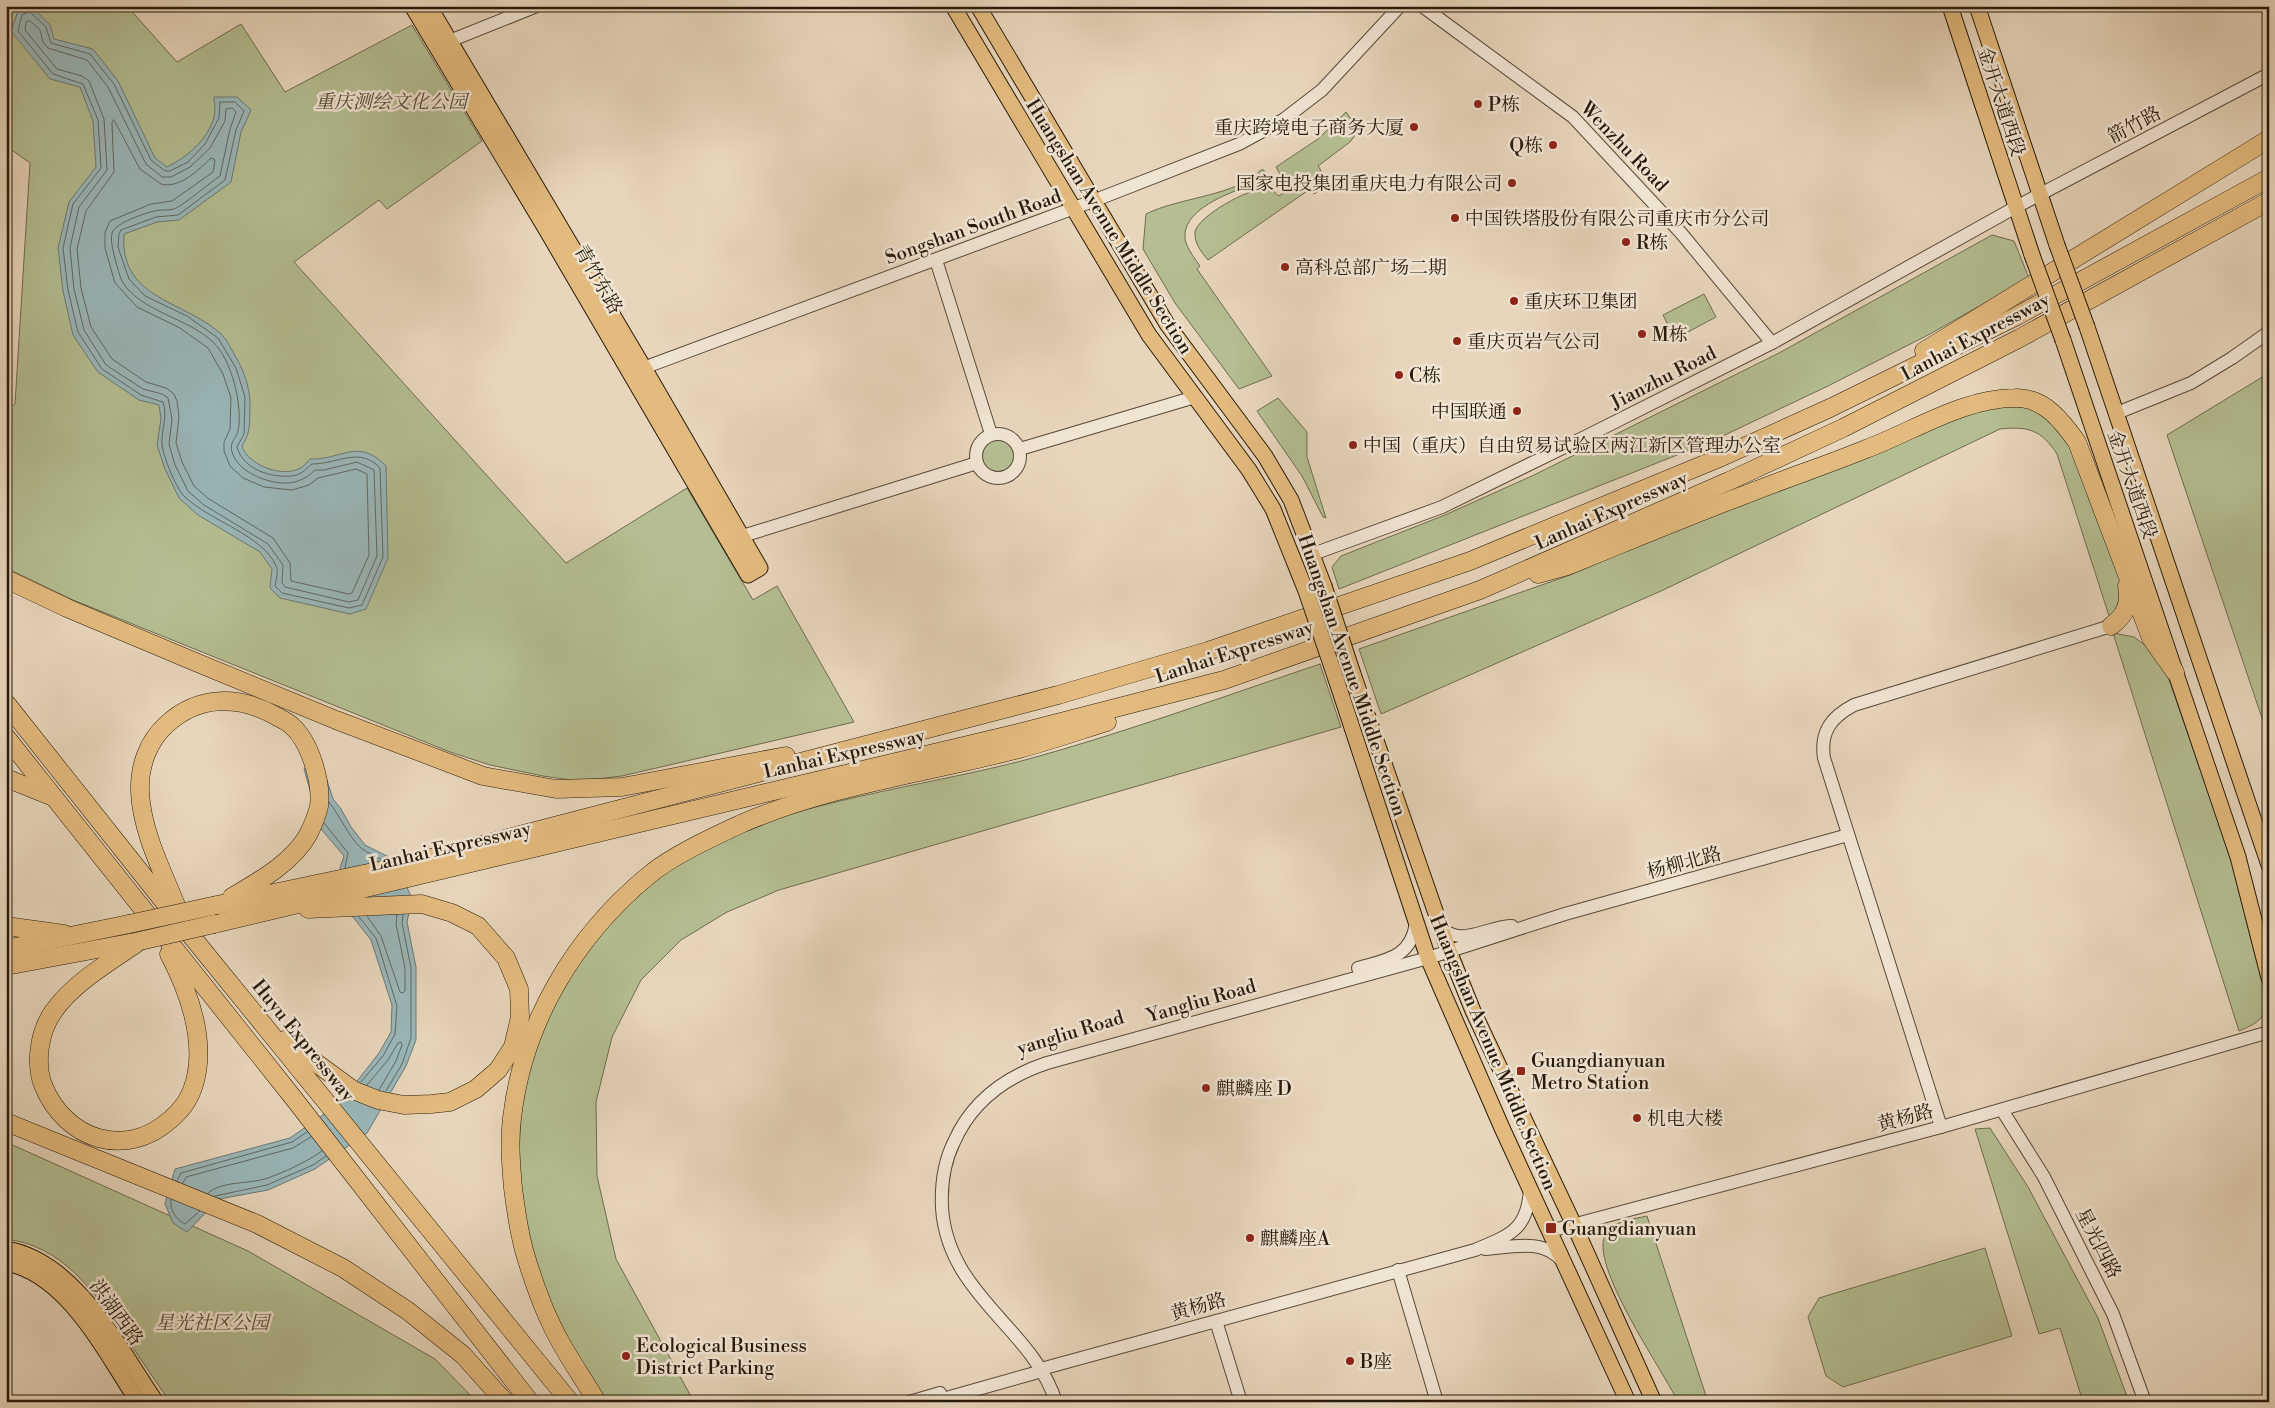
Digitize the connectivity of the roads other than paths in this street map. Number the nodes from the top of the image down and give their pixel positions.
1 (412, 6) edge
2 (429, 6) edge
3 (537, 6) edge
4 (952, 6) edge
5 (978, 6) edge
6 (1400, 6) edge
7 (1422, 6) edge
8 (1950, 6) edge
9 (1977, 6) edge
10 (443, 44) junction
11 (2269, 74) edge
12 (2269, 139) edge
13 (2269, 178) edge
14 (2040, 194) junction
15 (1093, 201) junction
16 (2269, 201) edge
17 (2016, 207) junction
18 (1075, 208) junction
19 (936, 260) junction
20 (2269, 332) edge
21 (1772, 343) junction
22 (637, 370) junction
23 (1195, 397) junction
24 (1830, 408) junction
25 (2117, 414) junction
26 (991, 434) junction
27 (1020, 449) junction
28 (977, 463) junction
29 (735, 539) junction
30 (1313, 554) junction
31 (2125, 570) junction
32 (754, 571) dead end
33 (6, 579) edge
34 (1480, 590) junction
35 (2111, 626) junction
36 (2151, 638) junction
37 (2175, 672) junction
38 (1224, 680) junction
39 (6, 703) edge
40 (934, 729) junction
41 (6, 737) edge
42 (6, 778) edge
43 (53, 797) junction
44 (1848, 835) junction
45 (2269, 865) edge
46 (217, 906) junction
47 (265, 911) junction
48 (147, 914) junction
49 (1437, 922) junction
50 (1416, 923) junction
51 (1529, 925) junction
52 (6, 926) edge
53 (184, 927) junction
54 (77, 936) junction
55 (2258, 936) junction
56 (140, 941) junction
57 (6, 949) edge
58 (1449, 952) junction
59 (1428, 958) junction
60 (2269, 958) edge
61 (6, 966) edge
62 (2269, 978) edge
63 (267, 1027) junction
64 (2269, 1032) edge
65 (2002, 1110) junction
66 (6, 1122) edge
67 (1941, 1127) junction
68 (1530, 1188) junction
69 (1574, 1225) junction
70 (1550, 1232) junction
71 (6, 1249) edge
72 (1475, 1250) junction
73 (6, 1263) edge
74 (1565, 1264) junction
75 (1398, 1270) junction
76 (1216, 1321) junction
77 (1036, 1370) junction
78 (138, 1402) edge
79 (156, 1402) edge
80 (505, 1402) edge
81 (530, 1402) edge
82 (570, 1402) edge
83 (597, 1402) edge
84 (909, 1402) edge
85 (932, 1402) edge
86 (1048, 1402) edge
87 (1056, 1402) edge
88 (1241, 1402) edge
89 (1437, 1402) edge
90 (1628, 1402) edge
91 (1654, 1402) edge
92 (2145, 1402) edge

1 - 10 main road, 青竹东路
2 - 10 main road, 青竹东路
3 - 10 street
4 - 18 main road, Huangshan Avenue Middle Section
5 - 15 main road, Huangshan Avenue Middle Section
6 - 15 street, Songshan South Road
7 - 21 street, Wenzhu Road
8 - 17 main road, 金开大道西段
9 - 14 main road, 金开大道西段
10 - 22 main road, 青竹东路
11 - 14 street, 箭竹路
12 - 24 highway
13 - 24 highway, Lanhai Expressway
14 - 17 street, 箭竹路
14 - 25 main road, 金开大道西段, bridge
15 - 18 street, Songshan South Road
15 - 30 main road, Huangshan Avenue Middle Section
16 - 34 highway, Lanhai Expressway
17 - 21 street, Jianzhu Road
17 - 37 main road, 金开大道西段, bridge
18 - 19 street, Songshan South Road
18 - 23 main road, Huangshan Avenue Middle Section
19 - 22 street, Songshan South Road
19 - 26 street
20 - 25 street
21 - 30 street, Jianzhu Road
22 - 29 main road, 青竹东路
23 - 27 street
23 - 50 main road, Huangshan Avenue Middle Section, bridge
24 - 40 highway, Lanhai Expressway
25 - 45 main road, 金开大道西段
26 - 27 street
26 - 28 street
27 - 28 street
28 - 29 street
29 - 32 main road, 青竹东路
30 - 49 main road, Huangshan Avenue Middle Section, bridge
31 - 34 highway
31 - 35 highway
31 - 36 highway
33 - 40 highway
34 - 38 highway, Lanhai Expressway
35 - 36 highway
35 - 44 street
36 - 37 highway
37 - 55 main road, 金开大道西段
38 - 47 highway, Lanhai Expressway
38 - 83 highway
39 - 53 highway, Huyu Expressway
40 - 46 highway
41 - 43 highway
42 - 43 highway
43 - 48 highway
44 - 51 street, 杨柳北路
44 - 67 street
46 - 53 highway
46 - 54 highway, bridge
47 - 56 highway, Lanhai Expressway, bridge
47 - 63 highway
48 - 56 highway
48 - 81 highway
49 - 51 street
49 - 58 main road, Huangshan Avenue Middle Section
50 - 59 main road, Huangshan Avenue Middle Section
50 - 77 street, yangliu Road
51 - 58 street, Yangliu Road
52 - 54 highway
53 - 63 highway, Huyu Expressway
54 - 57 highway
55 - 60 main road
55 - 62 main road, 金开大道西段
56 - 61 highway, Lanhai Expressway
58 - 59 street, Yangliu Road
58 - 69 main road, Huangshan Avenue Middle Section
59 - 68 main road, Huangshan Avenue Middle Section
59 - 77 street, Yangliu Road
63 - 82 highway, Huyu Expressway
64 - 65 street, 黄杨路
65 - 67 street, 黄杨路
65 - 92 street, 星光四路
66 - 80 highway
67 - 69 street, 黄杨路
68 - 70 main road, Huangshan Avenue Middle Section
68 - 72 street
69 - 70 street, 黄杨路
69 - 91 main road, Huangshan Avenue Middle Section
70 - 74 main road, Huangshan Avenue Middle Section
71 - 79 main road, 洪湖西路
72 - 74 street
72 - 75 street, 黄杨路
73 - 78 main road, 洪湖西路
74 - 90 main road, Huangshan Avenue Middle Section
75 - 76 street, 黄杨路
75 - 89 street
76 - 77 street, 黄杨路
76 - 88 street
77 - 84 street
77 - 85 street, 黄杨路
77 - 86 street, yangliu Road
77 - 87 street, yangliu Road

